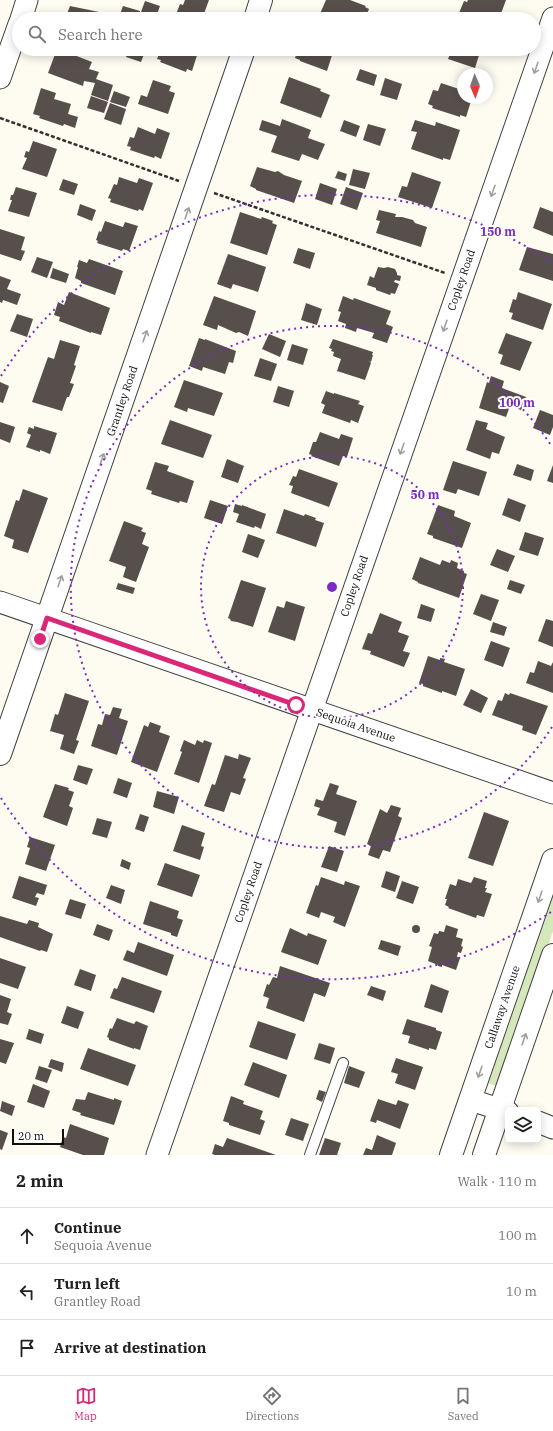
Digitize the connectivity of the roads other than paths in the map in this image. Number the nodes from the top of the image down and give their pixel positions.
1 (27, 0) edge
2 (261, 0) edge
3 (23, 12) edge
4 (257, 12) edge
5 (553, 18) edge
6 (12, 44) edge
7 (541, 52) edge
8 (242, 56) edge
9 (540, 56) edge
10 (0, 78) edge
11 (0, 602) edge
12 (47, 618) junction
13 (311, 710) junction
14 (0, 754) edge
15 (553, 793) edge
16 (553, 860) edge
17 (553, 955) edge
18 (343, 1063) dead end
19 (471, 1100) junction
20 (504, 1111) edge
21 (541, 1123) edge
22 (553, 1128) edge
23 (157, 1155) edge
24 (310, 1155) edge
25 (451, 1155) edge
26 (484, 1155) edge

1 - 3 street
2 - 4 street
5 -> 7 street, Copley Road
6 - 10 street
12 -> 8 street, Grantley Road
9 -> 13 street, Copley Road
11 - 12 street, Sequoia Avenue
12 - 13 street, Sequoia Avenue
12 - 14 street, Grantley Road
13 - 15 street, Sequoia Avenue
13 - 23 street, Copley Road
16 -> 19 street, Callaway Avenue
20 -> 17 street
18 - 24 lane
19 - 20 street
19 - 25 street, Callaway Avenue
20 - 26 street
21 - 22 street

